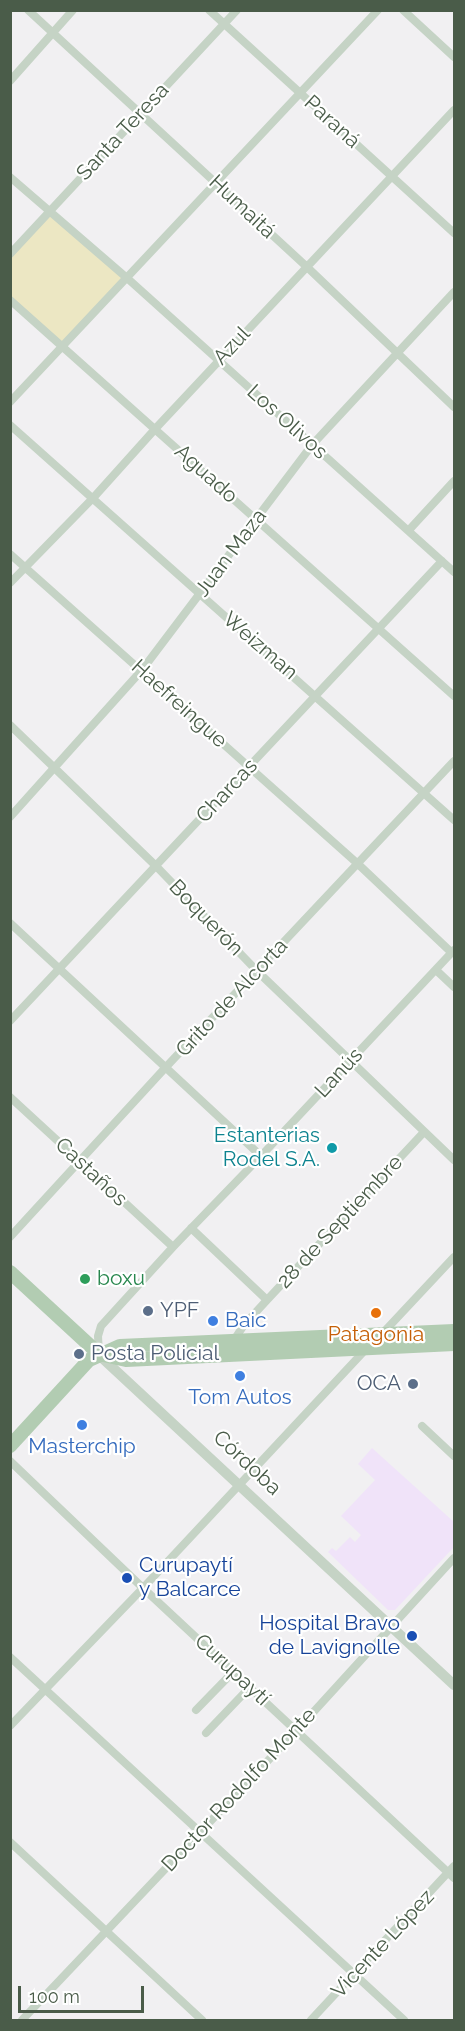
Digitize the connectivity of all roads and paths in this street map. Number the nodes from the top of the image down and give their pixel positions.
1 (27, 10) edge
2 (73, 10) edge
3 (209, 10) edge
4 (237, 10) edge
5 (378, 10) edge
6 (403, 10) edge
7 (224, 25) junction
8 (52, 33) junction
9 (454, 57) edge
10 (10, 81) edge
11 (301, 93) junction
12 (454, 110) edge
13 (140, 114) junction
14 (393, 176) junction
15 (10, 177) edge
16 (215, 183) junction
17 (49, 212) junction
18 (454, 233) edge
19 (10, 254) edge
20 (307, 267) junction
21 (127, 278) junction
22 (454, 292) edge
23 (10, 300) edge
24 (61, 347) junction
25 (397, 353) junction
26 (219, 360) junction
27 (10, 402) edge
28 (454, 407) edge
29 (10, 425) edge
30 (156, 428) junction
31 (312, 445) junction
32 (454, 482) edge
33 (94, 497) junction
34 (256, 520) junction
35 (409, 531) junction
36 (10, 554) edge
37 (442, 561) junction
38 (27, 568) junction
39 (454, 572) edge
40 (10, 583) edge
41 (200, 594) junction
42 (379, 628) junction
43 (142, 670) junction
44 (316, 696) junction
45 (454, 696) edge
46 (10, 725) edge
47 (454, 761) edge
48 (250, 767) junction
49 (56, 768) junction
50 (425, 792) junction
51 (10, 817) edge
52 (454, 820) edge
53 (358, 864) junction
54 (156, 866) junction
55 (10, 923) edge
56 (453, 951) edge
57 (61, 968) junction
58 (257, 970) junction
59 (436, 970) junction
60 (454, 987) edge
61 (10, 1021) edge
62 (352, 1060) junction
63 (166, 1067) junction
64 (10, 1096) edge
65 (424, 1132) junction
66 (261, 1156) junction
67 (454, 1160) edge
68 (80, 1163) junction
69 (191, 1228) junction
70 (10, 1237) edge
71 (173, 1247) junction
72 (454, 1257) edge
73 (10, 1272) edge
74 (267, 1300) junction
75 (454, 1330) edge
76 (383, 1333) junction
77 (234, 1340) junction
78 (454, 1344) edge
79 (367, 1348) junction
80 (99, 1354) junction
81 (422, 1426) dead end
82 (10, 1446) edge
83 (454, 1456) edge
84 (10, 1461) edge
85 (238, 1485) junction
86 (454, 1558) edge
87 (143, 1588) junction
88 (391, 1627) junction
89 (10, 1657) edge
90 (234, 1671) junction
91 (454, 1685) edge
92 (250, 1687) junction
93 (45, 1689) junction
94 (196, 1710) dead end
95 (10, 1726) edge
96 (297, 1730) junction
97 (206, 1733) dead end
98 (200, 1831) junction
99 (10, 1842) edge
100 (453, 1872) edge
101 (105, 1931) junction
102 (355, 1975) junction
103 (22, 2020) edge
104 (202, 2020) edge
105 (311, 2020) edge
106 (404, 2020) edge

1 - 8 street, Humaitá
2 - 8 street
3 - 7 street, Paraná
4 - 7 street, Santa Teresa
5 - 11 street
6 - 9 street
7 - 11 street, Paraná
7 - 13 street, Santa Teresa
8 - 10 street
8 - 13 street, Humaitá
11 - 14 street, Paraná
11 - 16 street
12 - 14 street, Azul
13 - 16 street, Humaitá
13 - 17 street, Santa Teresa
14 - 18 street, Paraná
14 - 20 street, Azul
15 - 17 street, Los Olivos
16 - 20 street, Humaitá
16 - 21 street
17 - 19 street, Santa Teresa
17 - 21 street, Los Olivos
20 - 25 street, Humaitá
20 - 26 street, Azul
21 - 24 street
21 - 26 street, Los Olivos
22 - 25 street, Juan Maza
23 - 24 street, Aguado
24 - 27 street
24 - 30 street, Aguado
25 - 28 street, Humaitá
25 - 31 street, Juan Maza
26 - 30 street, Azul
26 - 31 street, Los Olivos
29 - 33 street, Weizman
30 - 33 street, Azul
30 - 34 street, Aguado
31 - 34 street, Juan Maza
31 - 35 street, Los Olivos
32 - 35 street
33 - 38 street, Azul
33 - 41 street, Weizman
34 - 41 street, Juan Maza
34 - 42 street, Aguado
35 - 37 street, Los Olivos
36 - 38 street, Haefreingue
37 - 39 street, Los Olivos
37 - 42 street, Charcas
38 - 40 street, Azul
38 - 43 street, Haefreingue
41 - 43 street, Juan Maza
41 - 44 street, Weizman
42 - 44 street, Charcas
42 - 45 street, Aguado
43 - 48 street, Haefreingue
43 - 49 street, Juan Maza
44 - 48 street, Charcas
44 - 50 street, Weizman
46 - 49 street, Boquerón
47 - 50 street, Grito de Alcorta
48 - 53 street, Haefreingue
48 - 54 street, Charcas
49 - 51 street, Juan Maza
49 - 54 street, Boquerón
50 - 52 street, Weizman
50 - 53 street, Grito de Alcorta
53 - 56 street, Haefreingue
53 - 58 street, Grito de Alcorta
54 - 57 street, Charcas
54 - 58 street, Boquerón
55 - 57 street
56 - 59 street, Lanús
57 - 61 street, Charcas
57 - 63 street
58 - 62 street, Boquerón
58 - 63 street, Grito de Alcorta
59 - 60 street
59 - 62 street, Lanús
62 - 65 street, Boquerón
62 - 66 street, Lanús
63 - 66 street
63 - 68 street, Grito de Alcorta
64 - 68 street, Castaños
65 - 67 street, Boquerón
65 - 74 street, 28 de Septiembre
66 - 69 street, Lanús
68 - 70 street, Grito de Alcorta
68 - 71 street, Castaños
69 - 71 street, Lanús
69 - 74 street
71 - 80 street, Lanús
72 - 76 street
73 - 80 main road, Córdoba
74 - 77 street, 28 de Septiembre
75 - 76 main road
76 - 77 main road
76 - 79 street
77 - 80 main road
78 - 79 main road
79 - 80 main road
79 - 85 street
80 - 82 main road
80 - 85 street, Córdoba
81 - 83 street
84 - 87 street, Curupaytí
85 - 87 street
85 - 88 street, Córdoba
86 - 88 street, Doctor Rodolfo Monte
87 - 90 street, Curupaytí
87 - 93 street
88 - 91 street, Córdoba
88 - 96 street, Doctor Rodolfo Monte
89 - 93 street
90 - 92 street, Curupaytí
90 - 94 street
92 - 96 street, Curupaytí
92 - 97 street
93 - 95 street
93 - 98 street
96 - 98 street, Doctor Rodolfo Monte
96 - 100 street, Curupaytí
98 - 101 street, Doctor Rodolfo Monte
98 - 102 street
99 - 101 street
100 - 102 street, Vicente López
101 - 103 street, Doctor Rodolfo Monte
101 - 104 street
102 - 105 street, Vicente López
102 - 106 street

